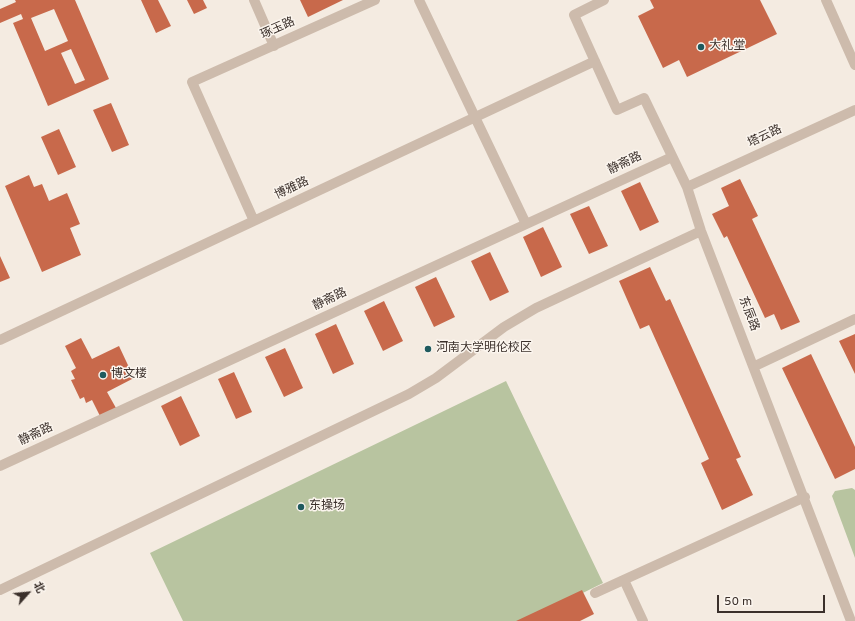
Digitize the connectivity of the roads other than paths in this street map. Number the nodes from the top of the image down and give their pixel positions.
1 (254, 0) edge
2 (375, 0) edge
3 (419, 0) edge
4 (604, 0) edge
5 (826, 0) edge
6 (274, 46) junction
7 (594, 61) junction
8 (855, 65) edge
9 (855, 110) edge
10 (475, 117) junction
11 (672, 157) junction
12 (687, 187) junction
13 (254, 221) junction
14 (526, 224) junction
15 (701, 231) junction
16 (855, 319) edge
17 (0, 340) edge
18 (754, 366) junction
19 (0, 466) edge
20 (805, 497) junction
21 (624, 580) junction
22 (0, 590) edge
23 (595, 593) dead end
24 (643, 621) edge
25 (851, 621) edge

1 - 6 lane
2 - 6 lane, 琢玉路
3 - 10 lane
4 - 7 lane
5 - 8 lane
6 - 13 lane, 琢玉路
7 - 10 lane, 博雅路
7 - 11 lane, 东辰路
9 - 12 lane, 塔云路
10 - 13 lane, 博雅路
10 - 14 lane
11 - 12 lane, 东辰路
11 - 14 lane, 静斋路
12 - 15 lane, 东辰路
13 - 17 lane, 博雅路
14 - 19 lane, 静斋路
15 - 18 lane, 东辰路
15 - 22 lane
16 - 18 lane
18 - 20 lane, 东辰路
20 - 21 lane
20 - 25 lane, 东辰路
21 - 23 lane
21 - 24 lane

